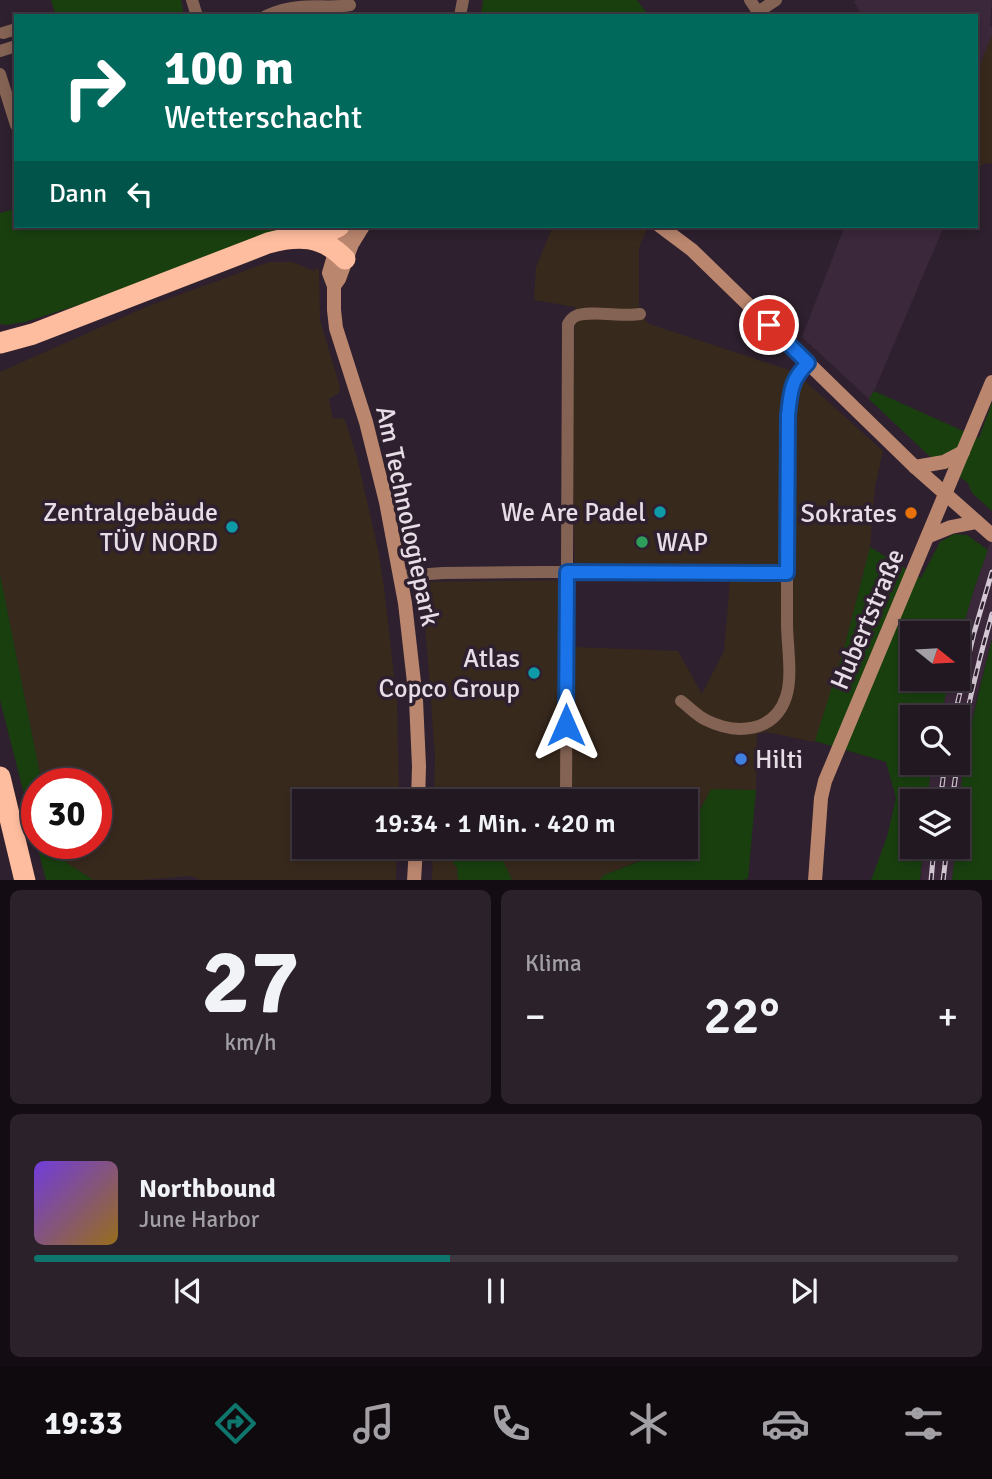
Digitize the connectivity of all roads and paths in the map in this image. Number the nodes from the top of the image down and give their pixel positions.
1 (750, 0) edge
2 (776, 0) edge
3 (336, 7) junction
4 (350, 7) edge
5 (285, 8) edge
6 (315, 14) edge
7 (755, 14) edge
8 (0, 74) edge
9 (14, 114) edge
10 (335, 228) edge
11 (349, 228) edge
12 (361, 228) edge
13 (663, 228) edge
14 (309, 238) junction
15 (338, 256) junction
16 (640, 314) dead end
17 (0, 343) edge
18 (0, 352) edge
19 (808, 363) junction
20 (992, 382) edge
21 (963, 452) junction
22 (915, 467) junction
23 (946, 494) junction
24 (984, 529) edge
25 (929, 536) junction
26 (567, 572) junction
27 (787, 573) junction
28 (401, 576) junction
29 (681, 701) dead end
30 (0, 777) edge
31 (418, 789) edge
32 (566, 789) edge
33 (415, 859) edge
34 (25, 880) edge
35 (414, 880) edge
36 (815, 880) edge

1 - 7 street
2 - 7 street
3 - 4 street
3 - 5 street
3 - 6 street
8 - 9 street
10 - 14 highway
11 - 15 street, Am Technologiepark
12 - 15 street, Am Technologiepark
13 - 19 street
14 - 15 highway
14 - 17 highway
15 - 18 highway
15 - 28 street, Am Technologiepark
16 - 26 street
19 - 22 street
19 - 27 street
20 - 21 street, Hubertstraße
21 - 22 street
21 - 23 street, Hubertstraße
22 - 23 street
23 - 24 street
23 - 25 street, Hubertstraße
24 - 25 street
25 - 36 street, Hubertstraße
26 - 27 street
26 - 28 street
26 - 32 street
27 - 29 street
28 - 31 street, Am Technologiepark
30 - 34 highway
33 - 35 street

